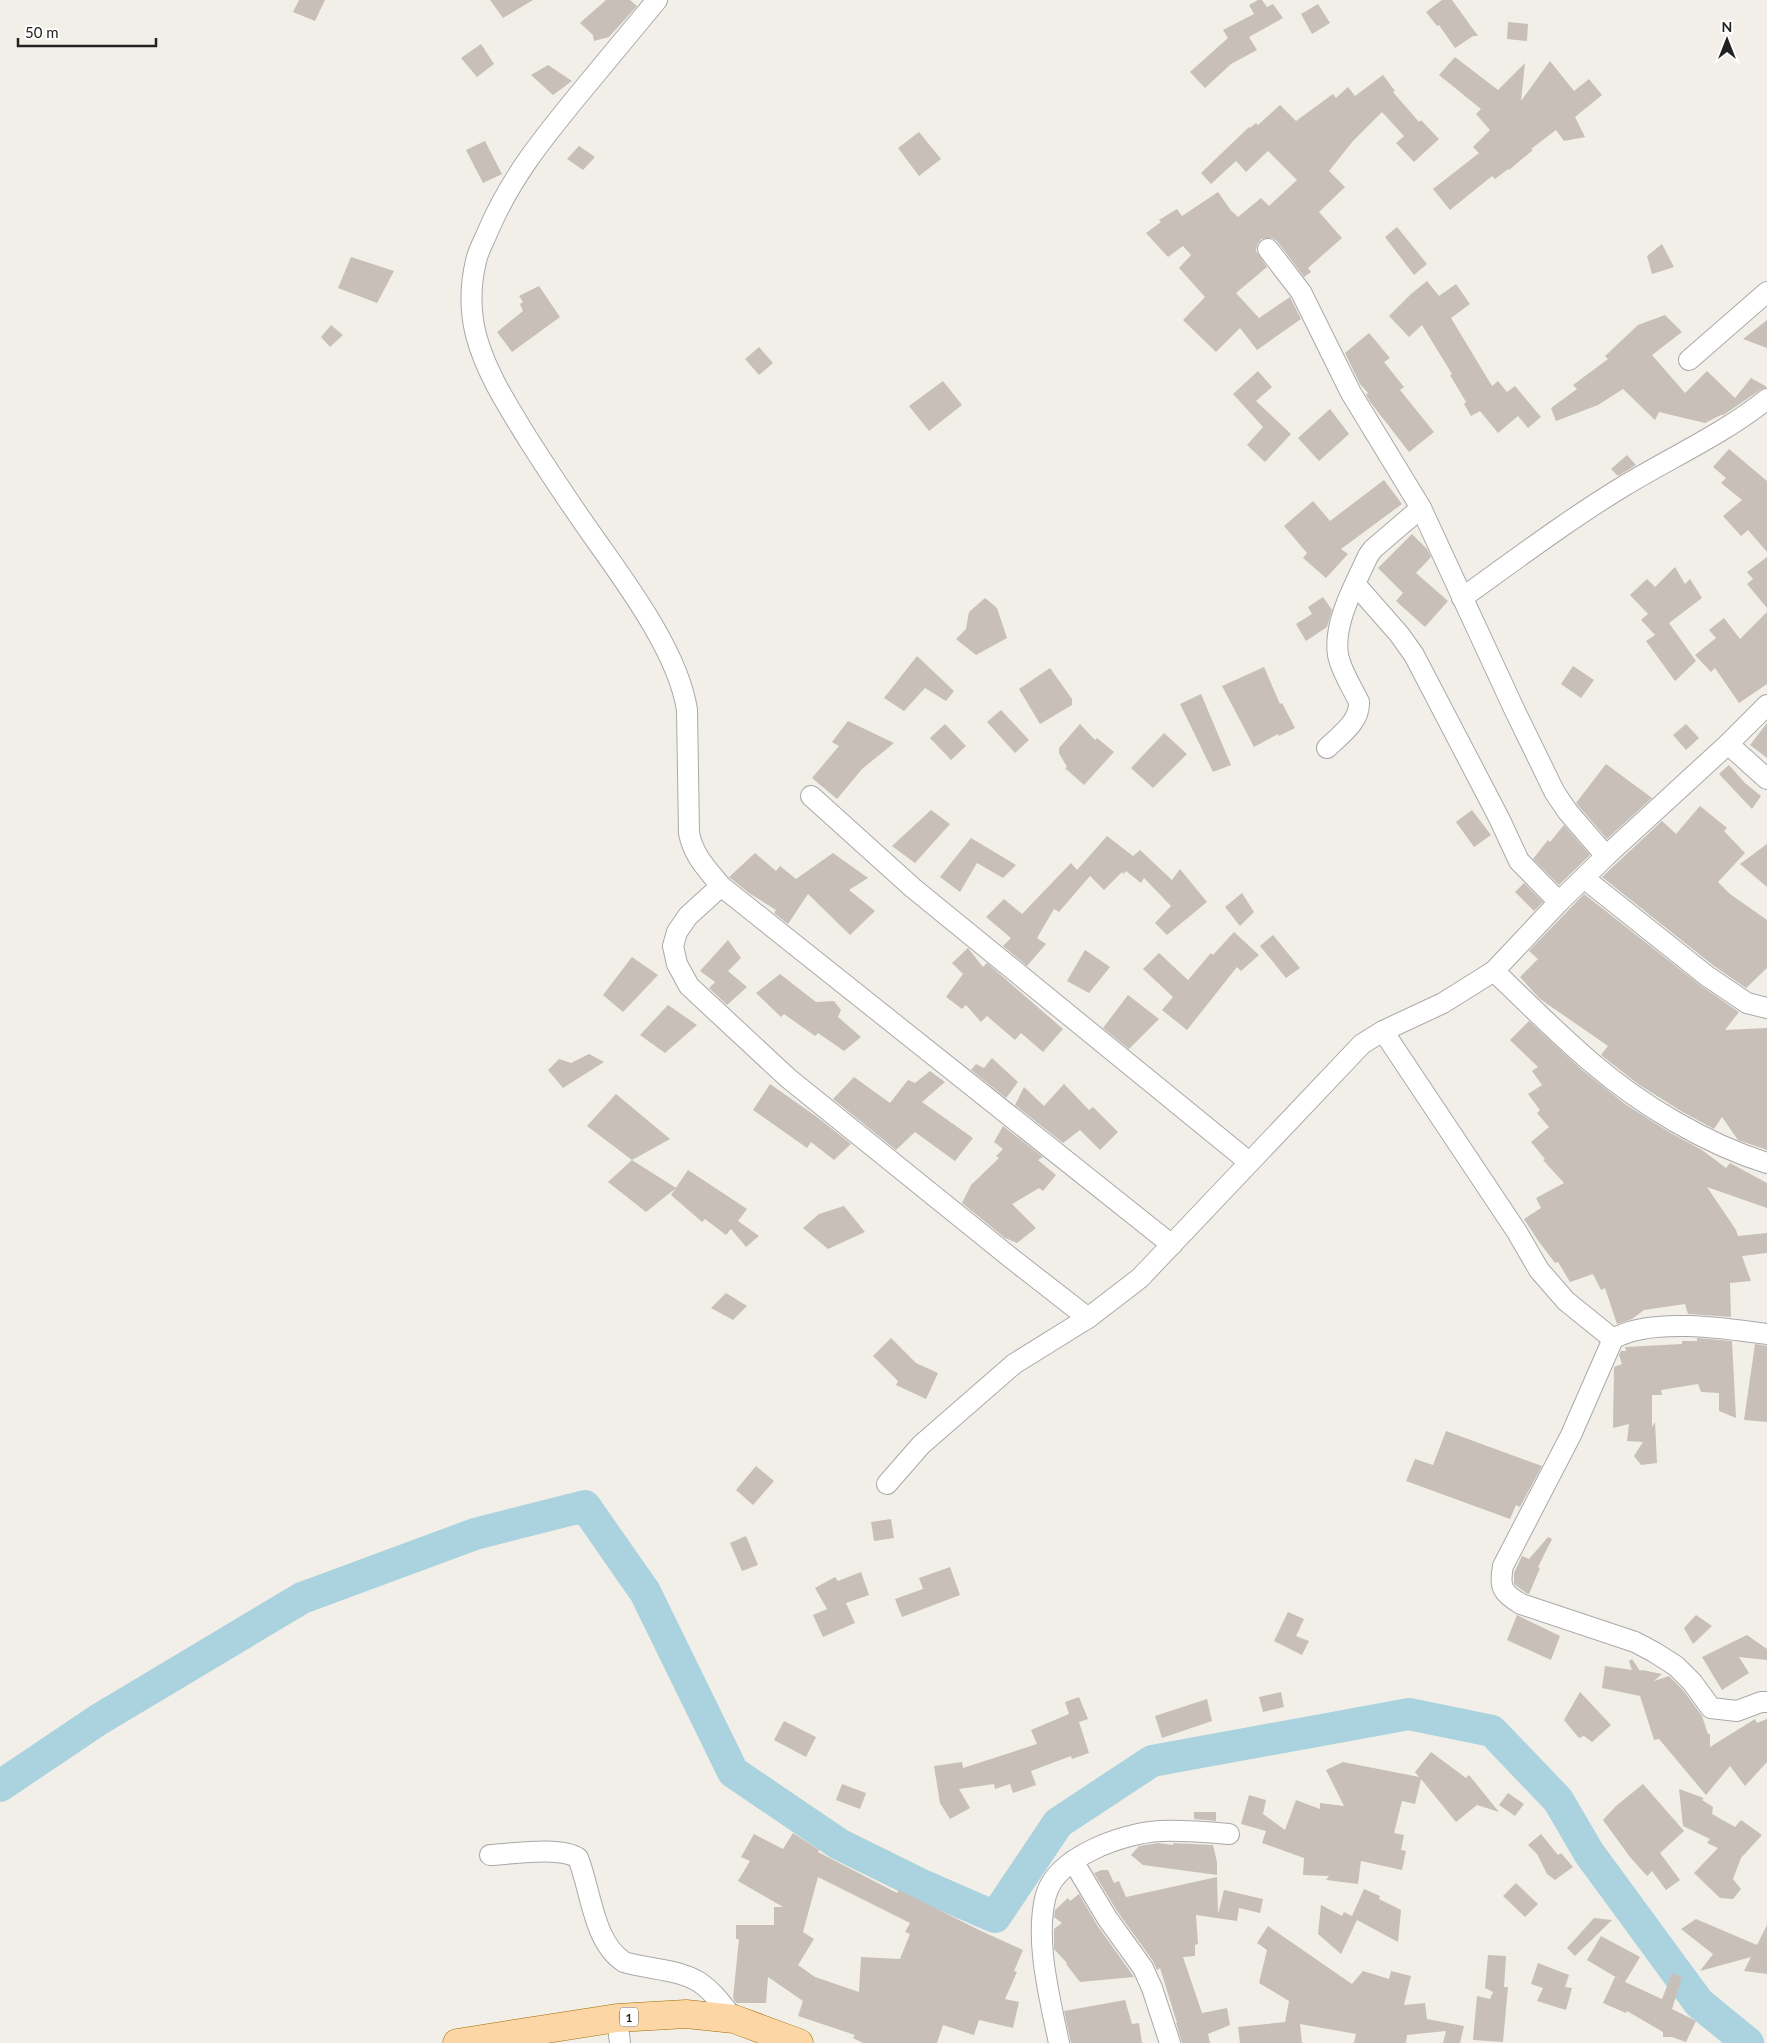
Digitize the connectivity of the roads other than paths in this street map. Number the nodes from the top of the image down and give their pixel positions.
1 (657, 0) edge
2 (1268, 249) dead end
3 (1767, 292) edge
4 (1689, 360) dead end
5 (1767, 399) edge
6 (1421, 508) junction
7 (1356, 585) junction
8 (1462, 598) junction
9 (1767, 705) edge
10 (1728, 744) junction
11 (1327, 748) dead end
12 (1767, 779) edge
13 (811, 796) dead end
14 (1606, 856) junction
15 (1585, 878) junction
16 (721, 886) junction
17 (1559, 902) junction
18 (1494, 972) junction
19 (1767, 1008) edge
20 (1383, 1031) junction
21 (1249, 1162) junction
22 (1767, 1163) edge
23 (1172, 1245) junction
24 (1088, 1318) junction
25 (1767, 1334) edge
26 (1612, 1339) junction
27 (887, 1484) dead end
28 (1767, 1702) edge
29 (1229, 1834) dead end
30 (490, 1855) dead end
31 (1073, 1861) junction
32 (734, 2018) junction
33 (619, 2030) edge
34 (457, 2043) edge
35 (799, 2043) edge
36 (1059, 2043) edge
37 (1170, 2043) edge

1 - 16 street
2 - 6 street
3 - 4 street
5 - 8 street
6 - 7 street
6 - 8 street
7 - 11 street
7 - 17 street
8 - 14 street
9 - 10 street
10 - 12 street
10 - 14 street
13 - 21 street
14 - 15 street
15 - 17 street
15 - 19 street
16 - 23 street
16 - 24 street
17 - 18 street
18 - 20 street
18 - 22 street
20 - 21 street
20 - 26 street
21 - 23 street
23 - 24 street
24 - 27 street
25 - 26 street
26 - 28 street
29 - 31 street
30 - 32 street
31 - 36 street
31 - 37 street
32 - 33 main road, 1
32 - 35 main road, 1
33 - 34 main road, 1

